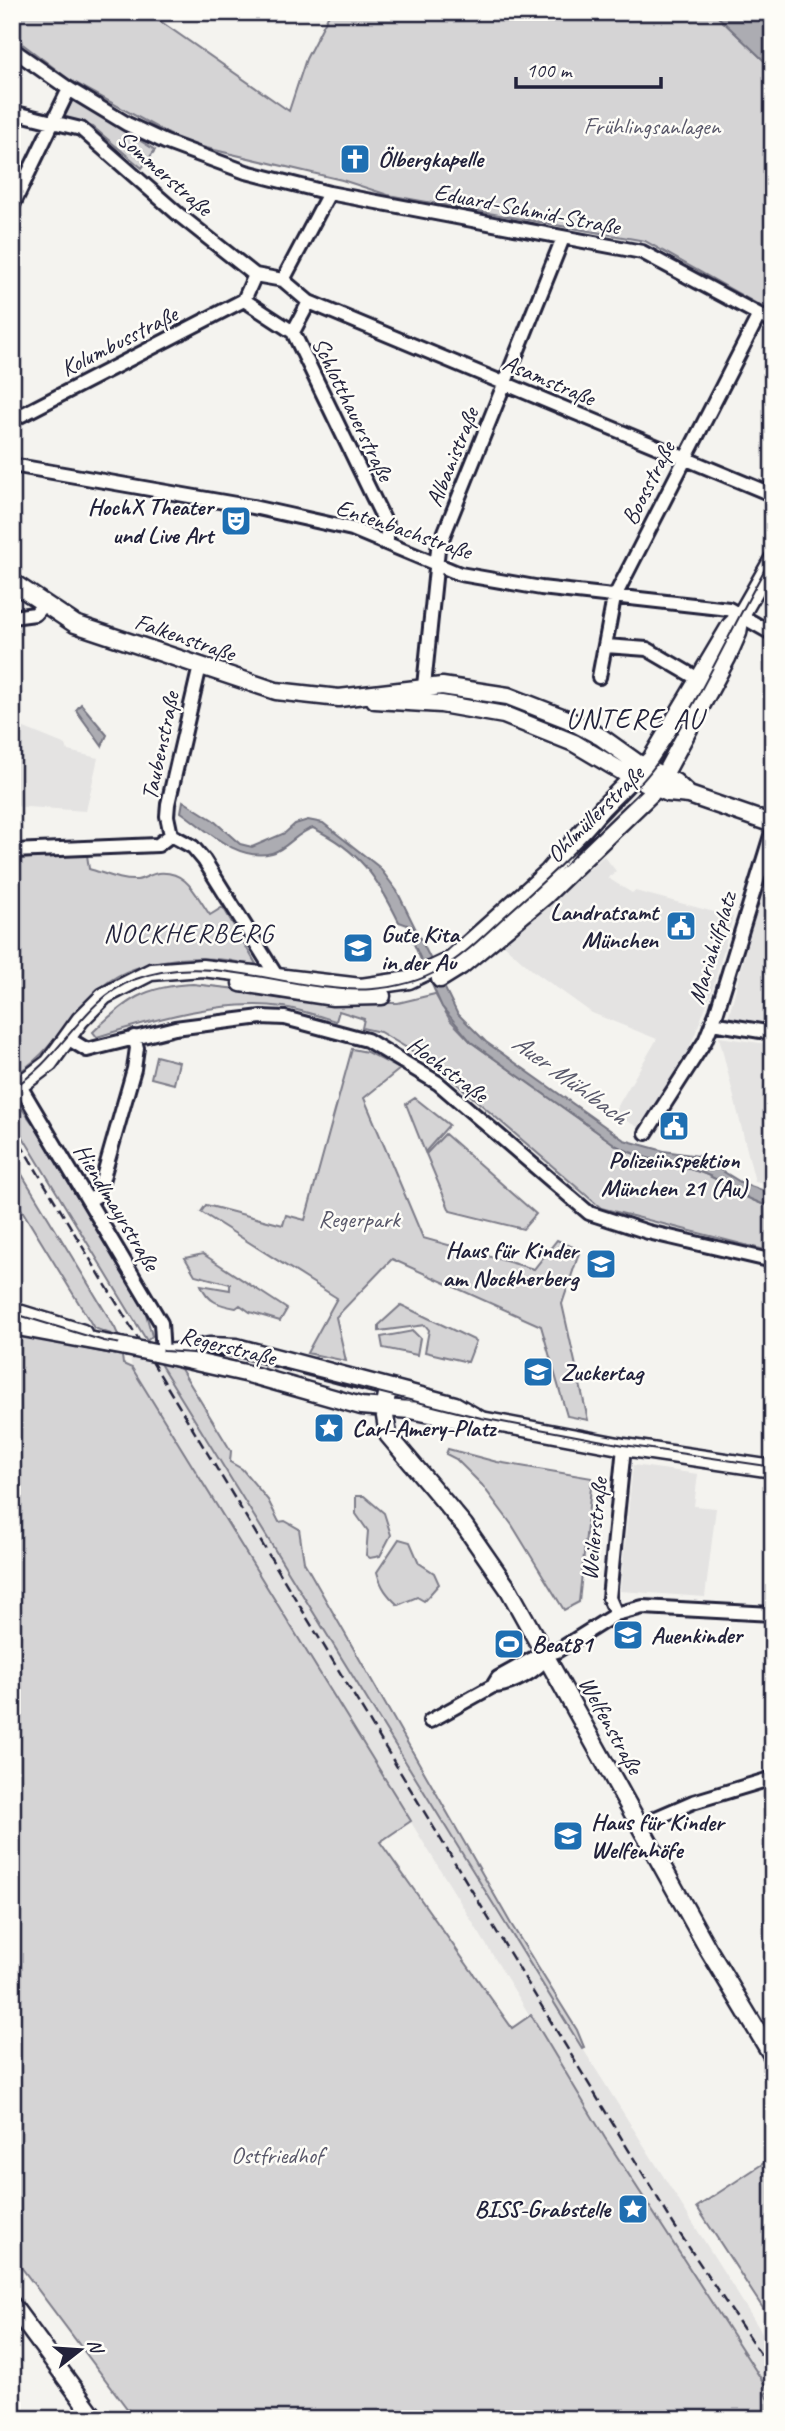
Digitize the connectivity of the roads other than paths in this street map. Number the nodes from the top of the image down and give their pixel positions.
1 (12, 49) edge
2 (69, 89) junction
3 (12, 111) edge
4 (53, 122) junction
5 (329, 193) junction
6 (12, 207) edge
7 (563, 239) junction
8 (255, 275) junction
9 (283, 280) junction
10 (244, 300) junction
11 (309, 302) junction
12 (760, 315) junction
13 (773, 322) edge
14 (293, 332) junction
15 (505, 384) junction
16 (12, 419) edge
17 (683, 460) junction
18 (12, 465) edge
19 (773, 495) edge
20 (387, 541) junction
21 (773, 559) edge
22 (436, 564) junction
23 (12, 582) edge
24 (614, 598) junction
25 (44, 604) junction
26 (741, 615) junction
27 (12, 617) edge
28 (773, 634) edge
29 (606, 646) junction
30 (200, 666) junction
31 (599, 677) dead end
32 (700, 680) junction
33 (423, 694) junction
34 (639, 771) junction
35 (660, 783) junction
36 (773, 826) edge
37 (171, 835) junction
38 (12, 851) edge
39 (274, 977) junction
40 (407, 986) junction
41 (712, 1023) junction
42 (773, 1033) edge
43 (134, 1037) junction
44 (69, 1039) junction
45 (16, 1088) edge
46 (646, 1133) dead end
47 (90, 1200) junction
48 (773, 1261) edge
49 (12, 1311) edge
50 (12, 1326) edge
51 (122, 1347) junction
52 (159, 1353) junction
53 (388, 1389) junction
54 (384, 1410) junction
55 (481, 1420) junction
56 (624, 1447) junction
57 (773, 1469) edge
58 (616, 1614) junction
59 (773, 1614) edge
60 (548, 1656) junction
61 (430, 1721) dead end
62 (773, 1777) edge
63 (640, 1825) junction
64 (773, 2057) edge
65 (15, 2315) edge
66 (96, 2419) edge

1 - 2 street, Eduard-Schmid-Straße
2 - 4 street
2 - 5 street, Eduard-Schmid-Straße
3 - 4 street, Sommerstraße
4 - 6 street
4 - 8 street, Sommerstraße
5 - 7 street, Eduard-Schmid-Straße
5 - 9 street
7 - 12 street, Eduard-Schmid-Straße
7 - 15 street, Albanistraße
8 - 9 street, Sommerstraße
8 - 10 street
9 - 11 street
10 - 14 street
10 - 16 street, Kolumbusstraße
11 - 14 street, Schlotthauerstraße
11 - 15 street, Asamstraße
12 - 13 street, Eduard-Schmid-Straße
12 - 17 street, Boosstraße
14 - 20 street, Schlotthauerstraße
15 - 17 street, Asamstraße
15 - 22 street, Albanistraße
17 - 19 street, Asamstraße
17 - 24 street, Boosstraße
18 - 20 street, Entenbachstraße
20 - 22 street, Entenbachstraße
21 - 26 main road, Ohlmüllerstraße
22 - 24 street, Entenbachstraße
22 - 33 street, Albanistraße
23 - 25 main road, Falkenstraße
24 - 26 street, Entenbachstraße
24 - 29 street, Boosstraße
25 - 27 street
25 - 30 main road, Falkenstraße
26 - 28 street, Entenbachstraße
26 - 32 main road, Ohlmüllerstraße
26 - 35 main road, Ohlmüllerstraße
29 - 31 street, Boosstraße
29 - 32 street
30 - 33 main road, Falkenstraße
30 - 37 street, Taubenstraße
32 - 34 main road, Ohlmüllerstraße
33 - 34 main road, Falkenstraße
34 - 35 main road, Falkenstraße
34 - 40 main road, Ohlmüllerstraße
35 - 36 main road, Mariahilfplatz
35 - 40 main road, Ohlmüllerstraße
36 - 41 street, Mariahilfplatz
37 - 38 street
37 - 39 street
39 - 40 main road
39 - 44 main road
40 - 44 main road
41 - 42 street, Mariahilfplatz
41 - 46 street
43 - 44 street, Hochstraße
43 - 47 street
43 - 48 street, Hochstraße
44 - 45 main road
45 - 47 street, Hiendlmayrstraße
47 - 52 street, Hiendlmayrstraße
49 - 51 main road
50 - 51 main road
51 - 52 main road, bridge
52 - 53 main road, Regerstraße
52 - 54 main road, Regerstraße
53 - 54 main road, Welfenstraße
53 - 55 main road, Regerstraße
54 - 55 main road, Regerstraße
54 - 60 main road, Welfenstraße
55 - 56 main road, Regerstraße
56 - 57 main road, Regerstraße
56 - 58 street, Weilerstraße
58 - 59 street
58 - 60 street
60 - 61 street
60 - 63 main road, Welfenstraße
62 - 63 street
63 - 64 main road, Welfenstraße
65 - 66 main road

